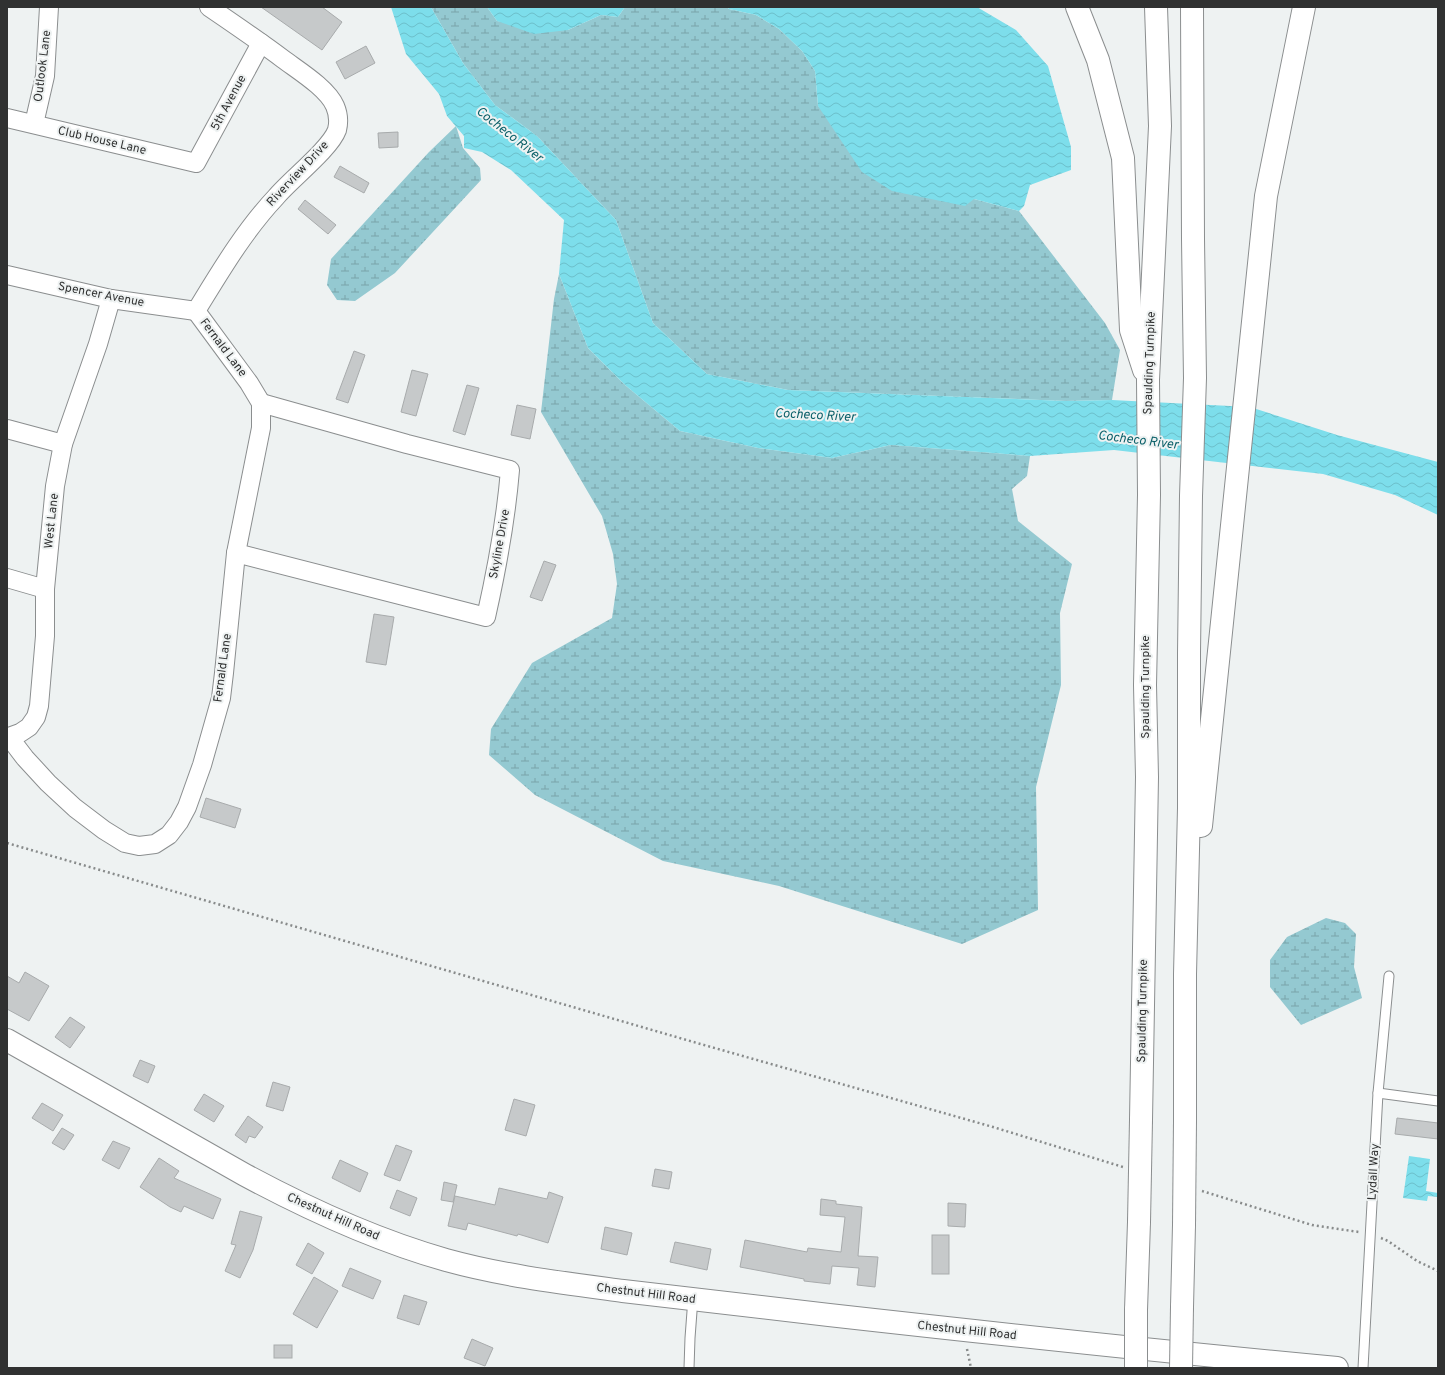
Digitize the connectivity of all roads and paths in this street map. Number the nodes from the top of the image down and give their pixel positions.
1 (49, 7) edge
2 (208, 7) edge
3 (1077, 7) edge
4 (1156, 7) edge
5 (1192, 7) edge
6 (1302, 14) edge
7 (261, 43) junction
8 (7, 118) edge
9 (34, 124) junction
10 (196, 163) joint
11 (7, 275) edge
12 (111, 299) junction
13 (196, 311) junction
14 (1148, 380) junction
15 (261, 403) junction
16 (7, 429) edge
17 (63, 444) junction
18 (236, 553) junction
19 (7, 578) edge
20 (45, 589) junction
21 (8, 737) edge
22 (7, 843) edge
23 (1185, 974) junction
24 (1389, 976) dead end
25 (7, 1040) edge
26 (1378, 1093) junction
27 (1438, 1101) edge
28 (1130, 1169) dead end
29 (1198, 1190) dead end
30 (1312, 1225) dead end
31 (694, 1294) junction
32 (690, 1368) edge
33 (1136, 1368) edge
34 (1181, 1368) edge
35 (1336, 1368) edge
36 (1363, 1368) edge

1 - 9 street, Outlook Lane
2 - 7 street, Riverview Drive
3 - 14 main road
4 - 14 main road, Spaulding Turnpike
5 - 23 main road
6 - 23 main road
7 - 10 street, 5th Avenue
7 - 13 street, Riverview Drive
8 - 9 street, Club House Lane
9 - 10 street, Club House Lane
11 - 12 street, Spencer Avenue
12 - 13 street, Spencer Avenue
12 - 17 street, West Lane
13 - 15 street, Fernald Lane
14 - 33 main road, Spaulding Turnpike, bridge
15 - 18 street, Fernald Lane
15 - 18 street, Skyline Drive
16 - 17 street
17 - 20 street, West Lane
18 - 21 street, Fernald Lane
19 - 20 street
20 - 21 street, West Lane
22 - 28 path
23 - 34 main road, bridge
24 - 26 lane, Lydall Way
25 - 31 main road, Chestnut Hill Road
26 - 27 lane
26 - 36 lane, Lydall Way
29 - 30 path
31 - 32 lane
31 - 35 main road, Chestnut Hill Road

